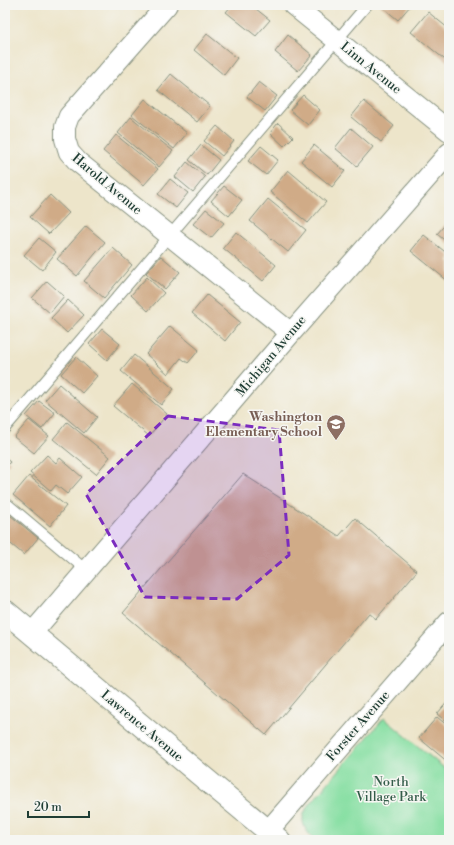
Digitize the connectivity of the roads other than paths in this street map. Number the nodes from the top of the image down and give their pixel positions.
1 (167, 5) edge
2 (293, 5) edge
3 (367, 5) edge
4 (337, 40) junction
5 (449, 130) edge
6 (449, 153) edge
7 (170, 236) junction
8 (291, 333) junction
9 (5, 428) edge
10 (5, 502) edge
11 (86, 570) junction
12 (5, 611) edge
13 (449, 622) edge
14 (32, 633) junction
15 (273, 835) edge

1 - 7 street, Harold Avenue
2 - 4 street, Linn Avenue
3 - 4 lane
4 - 5 street, Linn Avenue
4 - 7 lane
6 - 8 street, Michigan Avenue
7 - 8 street, Harold Avenue
7 - 9 lane
8 - 11 street, Michigan Avenue
10 - 11 lane
11 - 14 street, Michigan Avenue
12 - 14 main road, Lawrence Avenue
13 - 15 street, Forster Avenue
14 - 15 main road, Lawrence Avenue

